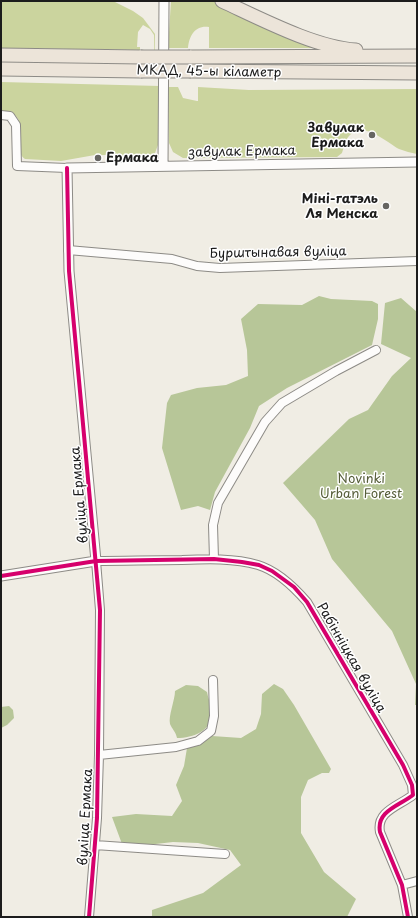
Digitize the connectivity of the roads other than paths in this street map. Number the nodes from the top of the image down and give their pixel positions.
1 (164, 1) edge
2 (222, 1) edge
3 (1, 55) edge
4 (417, 56) edge
5 (1, 69) edge
6 (417, 73) edge
7 (353, 74) junction
8 (417, 81) edge
9 (1, 115) edge
10 (417, 162) edge
11 (164, 166) junction
12 (66, 168) junction
13 (68, 250) junction
14 (417, 261) edge
15 (376, 350) dead end
16 (214, 559) junction
17 (96, 561) junction
18 (1, 576) edge
19 (213, 680) dead end
20 (99, 756) junction
21 (95, 845) junction
22 (225, 854) dead end
23 (417, 881) edge
24 (402, 885) junction
25 (89, 917) edge
26 (408, 917) edge

1 - 11 street
2 - 4 highway
3 - 4 highway, МКАД, 45-ы кіламетр, bridge
5 - 7 highway, МКАД, 45-ы кіламетр, bridge
6 - 7 highway, МКАД, 45-ы кіламетр
7 - 8 highway
9 - 12 street
10 - 11 street, завулак Ермака
11 - 12 street, завулак Ермака
12 - 13 street, вуліца Ермака
13 - 14 street, Бурштынавая вуліца
13 - 17 street, вуліца Ермака
15 - 16 street
16 - 17 street, Рабінніцкая вуліца
16 - 24 street, Рабінніцкая вуліца
17 - 18 street
17 - 20 street, вуліца Ермака
19 - 20 street
20 - 21 street, вуліца Ермака
21 - 22 street
21 - 25 street, вуліца Ермака
23 - 24 street
24 - 26 street, Рабінніцкая вуліца

